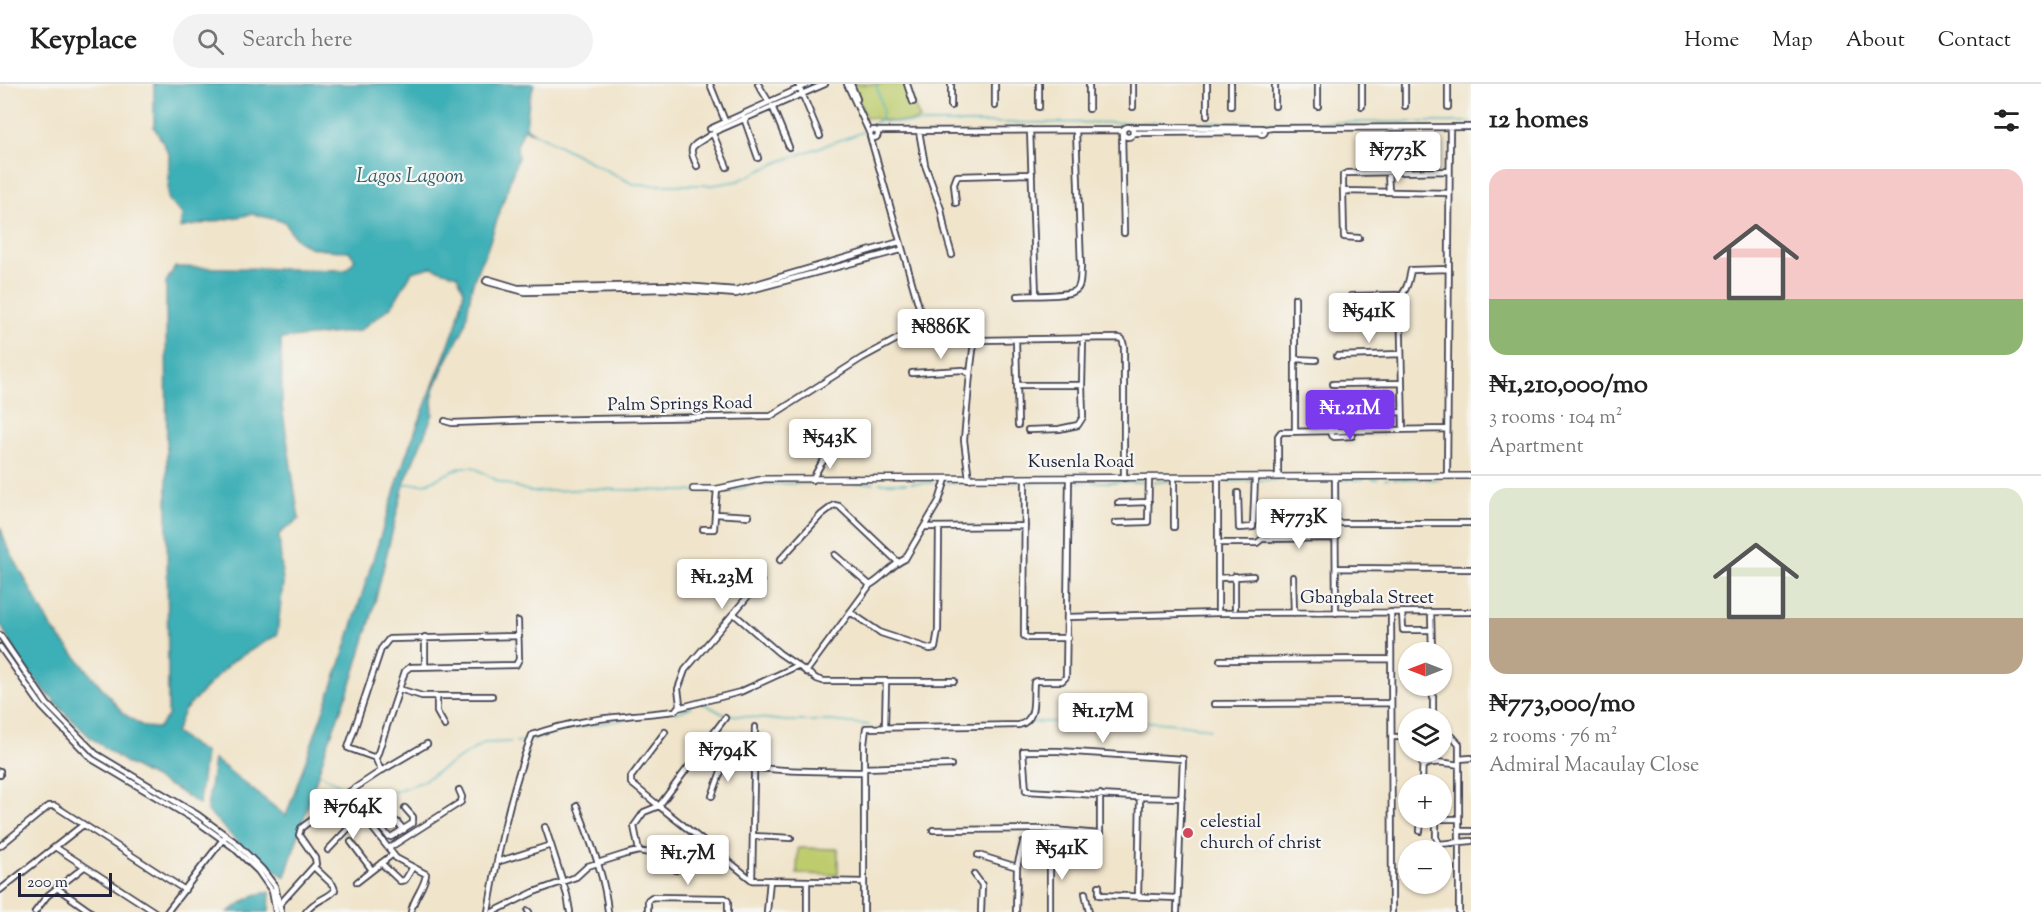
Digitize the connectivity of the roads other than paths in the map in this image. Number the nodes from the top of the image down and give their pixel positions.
1 (710, 84) edge
2 (758, 84) edge
3 (809, 84) edge
4 (825, 84) edge
5 (849, 84) edge
6 (907, 84) edge
7 (951, 84) edge
8 (995, 84) edge
9 (1039, 84) edge
10 (1089, 84) edge
11 (1132, 84) edge
12 (1207, 84) edge
13 (1231, 84) edge
14 (1275, 84) edge
15 (1318, 84) edge
16 (1362, 84) edge
17 (1405, 84) edge
18 (1448, 84) edge
19 (800, 88) edge
20 (914, 102) dead end
21 (770, 104) junction
22 (951, 106) dead end
23 (995, 106) dead end
24 (1231, 106) dead end
25 (1275, 106) dead end
26 (1318, 106) dead end
27 (1362, 106) dead end
28 (1405, 106) dead end
29 (1039, 107) dead end
30 (1132, 107) dead end
31 (1449, 107) dead end
32 (1089, 109) dead end
33 (1207, 116) dead end
34 (744, 118) junction
35 (725, 121) junction
36 (1131, 127) junction
37 (1450, 127) junction
38 (1471, 127) edge
39 (919, 130) junction
40 (1030, 130) junction
41 (1076, 130) junction
42 (1122, 130) junction
43 (1262, 130) junction
44 (1133, 133) junction
45 (710, 134) junction
46 (875, 134) junction
47 (820, 136) dead end
48 (789, 147) dead end
49 (758, 158) dead end
50 (697, 166) dead end
51 (727, 166) dead end
52 (1449, 171) junction
53 (1388, 172) junction
54 (1032, 174) junction
55 (1343, 191) junction
56 (1389, 192) junction
57 (1449, 193) junction
58 (956, 203) dead end
59 (1124, 233) dead end
60 (1359, 238) dead end
61 (899, 242) junction
62 (883, 246) junction
63 (901, 250) junction
64 (885, 254) junction
65 (952, 255) dead end
66 (1449, 269) junction
67 (1036, 295) junction
68 (1017, 296) dead end
69 (1351, 296) dead end
70 (1400, 297) junction
71 (1295, 298) dead end
72 (1400, 324) junction
73 (1335, 326) dead end
74 (1083, 339) junction
75 (1016, 340) junction
76 (1401, 354) junction
77 (1337, 356) dead end
78 (1295, 359) junction
79 (1316, 360) dead end
80 (912, 373) dead end
81 (970, 374) junction
82 (1402, 383) junction
83 (1017, 384) junction
84 (1333, 384) dead end
85 (1082, 385) junction
86 (1402, 412) junction
87 (1334, 414) dead end
88 (445, 421) dead end
89 (1018, 424) dead end
90 (1447, 429) junction
91 (1028, 430) dead end
92 (1295, 430) junction
93 (1330, 430) junction
94 (1403, 430) junction
95 (1352, 436) dead end
96 (833, 449) dead end
97 (1447, 476) junction
98 (1471, 476) edge
99 (1255, 477) junction
100 (1278, 477) junction
101 (1335, 477) junction
102 (1069, 478) junction
103 (1124, 478) junction
104 (1149, 478) junction
105 (1174, 478) junction
106 (1218, 478) junction
107 (946, 479) junction
108 (969, 479) junction
109 (1025, 479) junction
110 (812, 480) junction
111 (693, 489) dead end
112 (716, 491) junction
113 (1238, 494) dead end
114 (1149, 502) junction
115 (1118, 503) dead end
116 (715, 514) junction
117 (748, 516) dead end
118 (1115, 523) dead end
119 (1336, 523) junction
120 (1471, 523) edge
121 (1025, 526) junction
122 (925, 527) junction
123 (939, 527) junction
124 (1174, 527) dead end
125 (1247, 528) junction
126 (703, 530) dead end
127 (1336, 538) junction
128 (1218, 543) junction
129 (1248, 543) junction
130 (835, 555) dead end
131 (780, 560) dead end
132 (898, 562) junction
133 (1336, 568) junction
134 (1471, 569) edge
135 (1235, 576) junction
136 (1253, 576) dead end
137 (1293, 577) dead end
138 (1218, 578) junction
139 (761, 581) dead end
140 (870, 585) junction
141 (1235, 608) dead end
142 (850, 612) junction
143 (1390, 612) junction
144 (1402, 612) junction
145 (1431, 612) junction
146 (1218, 613) junction
147 (1294, 613) junction
148 (1336, 613) junction
149 (1471, 613) edge
150 (734, 614) junction
151 (1068, 617) junction
152 (518, 621) dead end
153 (1431, 630) junction
154 (0, 635) edge
155 (519, 636) junction
156 (425, 637) junction
157 (1068, 638) junction
158 (1432, 642) edge
159 (0, 647) edge
160 (1391, 659) junction
161 (1220, 660) dead end
162 (425, 666) junction
163 (797, 666) junction
164 (806, 672) junction
165 (954, 681) dead end
166 (886, 682) junction
167 (399, 689) junction
168 (437, 696) junction
169 (492, 696) dead end
170 (1391, 703) junction
171 (1214, 704) dead end
172 (678, 708) junction
173 (726, 718) dead end
174 (445, 726) dead end
175 (755, 727) dead end
176 (885, 727) junction
177 (665, 732) dead end
178 (1392, 737) junction
179 (1398, 737) edge
180 (1452, 737) edge
181 (427, 744) dead end
182 (699, 755) junction
183 (375, 757) junction
184 (1471, 758) edge
185 (1458, 759) junction
186 (1422, 762) edge
187 (724, 763) junction
188 (951, 765) dead end
189 (1459, 765) junction
190 (1422, 766) junction
191 (754, 769) junction
192 (864, 770) junction
193 (381, 771) junction
194 (1422, 774) edge
195 (459, 790) dead end
196 (346, 794) junction
197 (1100, 794) junction
198 (712, 796) dead end
199 (1140, 797) junction
200 (1182, 798) junction
201 (577, 806) dead end
202 (659, 806) junction
203 (405, 808) dead end
204 (362, 814) junction
205 (1452, 819) edge
206 (1459, 819) junction
207 (397, 822) dead end
208 (83, 825) junction
209 (380, 826) dead end
210 (544, 827) dead end
211 (1420, 828) edge
212 (1436, 828) edge
213 (403, 829) junction
214 (933, 830) dead end
215 (1420, 831) dead end
216 (1459, 831) junction
217 (1471, 831) edge
218 (408, 835) junction
219 (753, 836) junction
220 (225, 838) junction
221 (791, 838) dead end
222 (1471, 841) edge
223 (351, 842) dead end
224 (1460, 842) junction
225 (1023, 843) dead end
226 (551, 845) junction
227 (0, 846) edge
228 (55, 847) junction
229 (389, 848) junction
230 (328, 850) dead end
231 (1050, 850) dead end
232 (639, 851) junction
233 (393, 854) junction
234 (978, 855) dead end
235 (497, 862) junction
236 (381, 863) junction
237 (598, 863) junction
238 (84, 867) junction
239 (314, 867) junction
240 (413, 867) junction
241 (1017, 867) junction
242 (372, 870) junction
243 (676, 870) dead end
244 (974, 874) dead end
245 (752, 880) junction
246 (770, 880) junction
247 (357, 882) dead end
248 (563, 882) junction
249 (807, 882) junction
250 (864, 882) junction
251 (1099, 886) dead end
252 (57, 888) junction
253 (0, 890) edge
254 (184, 890) junction
255 (1085, 893) dead end
256 (1138, 897) junction
257 (1178, 898) junction
258 (280, 904) junction
259 (82, 906) junction
260 (35, 912) edge
261 (77, 912) edge
262 (91, 912) edge
263 (156, 912) edge
264 (167, 912) edge
265 (276, 912) edge
266 (281, 912) edge
267 (306, 912) edge
268 (411, 912) edge
269 (488, 912) edge
270 (493, 912) edge
271 (570, 912) edge
272 (608, 912) edge
273 (648, 912) edge
274 (728, 912) edge
275 (767, 912) edge
276 (807, 912) edge
277 (864, 912) edge
278 (981, 912) edge
279 (1016, 912) edge
280 (1050, 912) edge
281 (1089, 912) edge
282 (1176, 912) edge
283 (1392, 912) edge
284 (1459, 912) edge

1 - 35 street
2 - 21 street
3 - 19 street
4 - 19 street
5 - 46 street
6 - 20 street
7 - 22 street
8 - 23 street
9 - 29 street
10 - 32 street
11 - 30 street
12 - 33 street
13 - 24 street
14 - 25 street
15 - 26 street
16 - 27 street
17 - 28 street
18 - 31 street
19 - 21 street
19 - 47 street
21 - 34 street
21 - 35 street
21 - 48 street
34 - 45 street
34 - 49 street
35 - 45 street
36 - 42 street
36 - 43 street
36 - 44 street
37 - 38 street
37 - 43 street
37 - 52 street
39 - 40 street
39 - 46 street
39 - 65 street
40 - 41 street
40 - 54 street
41 - 42 street
41 - 67 street
42 - 44 street
42 - 59 street
43 - 44 street
45 - 50 street
45 - 51 street
46 - 61 street, Palm Springs Road
52 - 53 street
52 - 57 street
53 - 55 street
53 - 56 street
54 - 58 street
54 - 67 street
55 - 56 street
55 - 60 street
56 - 57 street
57 - 66 street
61 - 62 street
61 - 63 street, Palm Springs Road
62 - 64 street
62 - 64 street
63 - 64 street
63 - 88 street, Palm Springs Road
66 - 70 street
66 - 90 street
67 - 68 street
69 - 70 street
70 - 72 street
71 - 78 street
72 - 73 street
72 - 76 street
74 - 75 street
74 - 85 street
74 - 103 street
75 - 81 street
75 - 83 street
76 - 77 street
76 - 82 street
78 - 79 street
78 - 92 street
80 - 81 street
81 - 108 street
82 - 84 street
82 - 86 street
83 - 85 street
83 - 89 street
85 - 91 street
86 - 87 street
86 - 94 street
90 - 94 street
90 - 97 street
92 - 93 street
92 - 100 street
93 - 94 street
93 - 95 street
96 - 110 street
97 - 98 main road, Kusenla Road
97 - 101 main road, Kusenla Road
99 - 100 main road, Kusenla Road
99 - 106 main road, Kusenla Road
99 - 125 street
100 - 101 main road, Kusenla Road
101 - 119 street
102 - 103 main road, Kusenla Road
102 - 109 main road, Kusenla Road
102 - 151 street
103 - 104 main road, Kusenla Road
104 - 105 main road, Kusenla Road
104 - 114 street
105 - 106 main road, Kusenla Road
105 - 124 street
106 - 128 street
107 - 108 main road, Kusenla Road
107 - 110 main road, Kusenla Road
107 - 122 street
108 - 109 main road, Kusenla Road
109 - 121 street
110 - 112 main road, Kusenla Road
111 - 112 main road, Kusenla Road
112 - 116 street
113 - 125 street
114 - 115 street
114 - 118 street
116 - 117 street
116 - 126 street
119 - 120 street
119 - 127 street
121 - 123 street
121 - 157 street
122 - 123 street
122 - 132 street
123 - 142 street
125 - 129 street
127 - 129 street
127 - 133 street
128 - 129 street
128 - 138 street
130 - 140 street
131 - 132 street
132 - 140 street
133 - 134 street
133 - 148 street
135 - 136 street
135 - 138 street
135 - 141 street
137 - 147 street
138 - 146 street
139 - 150 street
140 - 142 street
142 - 164 street
143 - 144 street, Gbangbala Street
143 - 148 street, Gbangbala Street
143 - 160 street
144 - 145 street, Gbangbala Street
144 - 153 street
145 - 149 street, Gbangbala Street
145 - 153 street
146 - 147 street, Gbangbala Street
146 - 151 street, Gbangbala Street
147 - 148 street, Gbangbala Street
150 - 163 street
150 - 172 street
151 - 157 street
152 - 155 street
153 - 158 street
154 - 220 street
155 - 156 street
155 - 162 street
156 - 162 street
156 - 183 street
157 - 176 street
159 - 220 street
160 - 161 street
160 - 170 street
162 - 167 street
163 - 164 street
163 - 172 street
164 - 166 street
165 - 166 street
166 - 176 street
167 - 168 street
167 - 183 street
168 - 169 street
168 - 174 street
170 - 171 street
170 - 178 street
172 - 235 street
173 - 182 street
175 - 191 street
176 - 192 street
177 - 202 street
178 - 179 street
178 - 283 street
180 - 185 street
181 - 193 street
182 - 187 street
182 - 202 street
183 - 193 street
184 - 185 street
185 - 189 street
186 - 190 street
187 - 191 street
187 - 198 street
188 - 192 street
189 - 190 street
189 - 206 street
190 - 194 street
191 - 192 street
191 - 219 street
192 - 250 street
193 - 196 street
195 - 218 street
196 - 204 street
196 - 239 street
197 - 199 street
197 - 200 street
197 - 214 street
199 - 200 street
199 - 256 street
200 - 257 street
201 - 237 street
202 - 232 street
202 - 245 street
203 - 213 street
204 - 229 street
204 - 230 street
205 - 206 street
206 - 216 street
207 - 213 street
208 - 227 street
208 - 228 street
208 - 254 street
209 - 213 street
210 - 226 street
211 - 215 street
212 - 224 street
213 - 218 street
216 - 217 street
216 - 224 street
218 - 229 street
219 - 221 street
219 - 245 street
220 - 254 street
220 - 258 street
220 - 265 street
222 - 224 street
223 - 242 street
224 - 284 street
225 - 241 street
226 - 235 street
226 - 248 street
228 - 238 street
228 - 253 street
229 - 233 street
231 - 280 street
232 - 237 street
232 - 243 street
233 - 236 street
233 - 240 street
234 - 241 street
235 - 269 street
236 - 240 street
236 - 242 street
237 - 248 street
237 - 272 street
238 - 252 street
238 - 263 street
239 - 258 street
239 - 267 street
240 - 268 street
241 - 279 street
242 - 247 street
244 - 278 street
245 - 246 street
246 - 249 street
246 - 275 street
248 - 270 street
248 - 271 street
249 - 250 street
249 - 276 street
250 - 277 street
251 - 256 street
252 - 259 street
252 - 260 street
254 - 264 street
255 - 281 street
256 - 257 street
257 - 282 street
258 - 266 street
259 - 261 street
259 - 262 street
273 - 274 street

